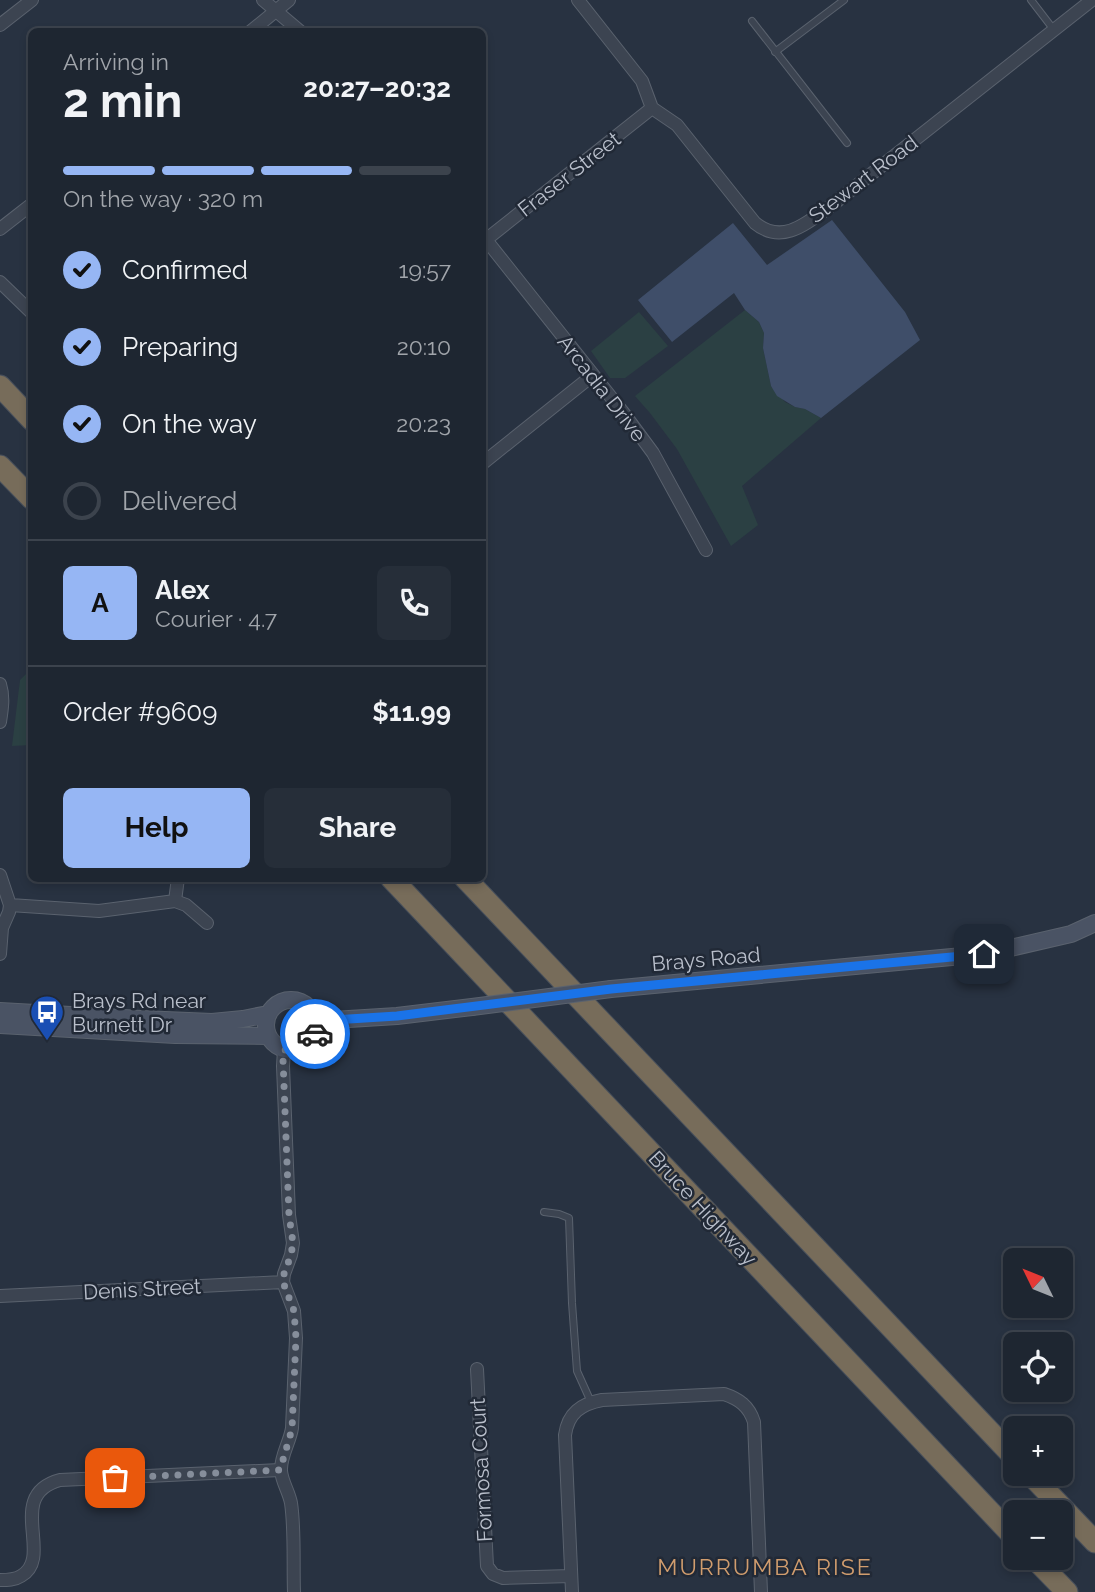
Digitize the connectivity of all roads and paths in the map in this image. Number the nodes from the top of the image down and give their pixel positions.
1 (32, 0) edge
2 (263, 0) edge
3 (289, 0) edge
4 (578, 0) edge
5 (844, 0) edge
6 (1031, 0) edge
7 (1092, 0) edge
8 (275, 11) junction
9 (752, 21) dead end
10 (0, 25) edge
11 (255, 28) edge
12 (296, 28) edge
13 (1055, 30) junction
14 (775, 52) junction
15 (652, 108) junction
16 (847, 143) dead end
17 (28, 207) edge
18 (0, 229) edge
19 (486, 237) edge
20 (486, 241) edge
21 (0, 282) edge
22 (28, 309) edge
23 (593, 375) junction
24 (0, 386) edge
25 (28, 416) edge
26 (486, 461) edge
27 (0, 466) edge
28 (28, 495) edge
29 (706, 550) dead end
30 (0, 684) edge
31 (0, 722) edge
32 (0, 875) edge
33 (177, 882) edge
34 (395, 882) edge
35 (469, 882) edge
36 (175, 901) junction
37 (10, 905) junction
38 (207, 923) dead end
39 (1095, 923) edge
40 (1095, 933) edge
41 (1071, 934) junction
42 (0, 954) edge
43 (0, 1011) edge
44 (268, 1014) junction
45 (317, 1021) junction
46 (0, 1025) edge
47 (268, 1036) junction
48 (284, 1050) junction
49 (544, 1212) dead end
50 (283, 1282) junction
51 (0, 1296) edge
52 (477, 1369) dead end
53 (591, 1402) junction
54 (1003, 1445) edge
55 (280, 1470) junction
56 (1041, 1486) edge
57 (1003, 1525) edge
58 (1095, 1542) edge
59 (1046, 1570) edge
60 (571, 1576) junction
61 (0, 1580) edge
62 (294, 1592) edge
63 (572, 1592) edge
64 (761, 1592) edge
65 (1067, 1592) edge

1 - 10 street
2 - 8 street
3 - 8 street
4 - 15 street, Stewart Road
5 - 14 lane
6 - 13 lane
7 - 13 street, Stewart Road
8 - 11 street
8 - 12 street
9 - 14 lane
13 - 15 street, Stewart Road
14 - 16 lane
15 - 19 street, Fraser Street
17 - 18 street
20 - 23 street, Arcadia Drive
21 - 22 street
23 - 26 street
23 - 29 street, Arcadia Drive
24 - 25 highway
27 - 28 highway
30 - 31 street
32 - 37 street
33 - 36 street
34 - 57 highway, Bruce Highway
35 - 54 highway
36 - 37 street
36 - 38 street
37 - 42 street
39 - 41 main road, Brays Road
40 - 41 main road
41 - 45 main road, Brays Road, bridge
43 - 44 main road
44 - 45 main road
44 - 47 main road
45 - 48 main road
46 - 47 main road
47 - 48 main road
48 - 50 street
49 - 53 lane
50 - 51 street, Denis Street
50 - 55 street
52 - 60 street, Formosa Court
53 - 60 street
53 - 64 street
55 - 61 street
55 - 62 street
56 - 58 highway
59 - 65 highway
60 - 63 street

